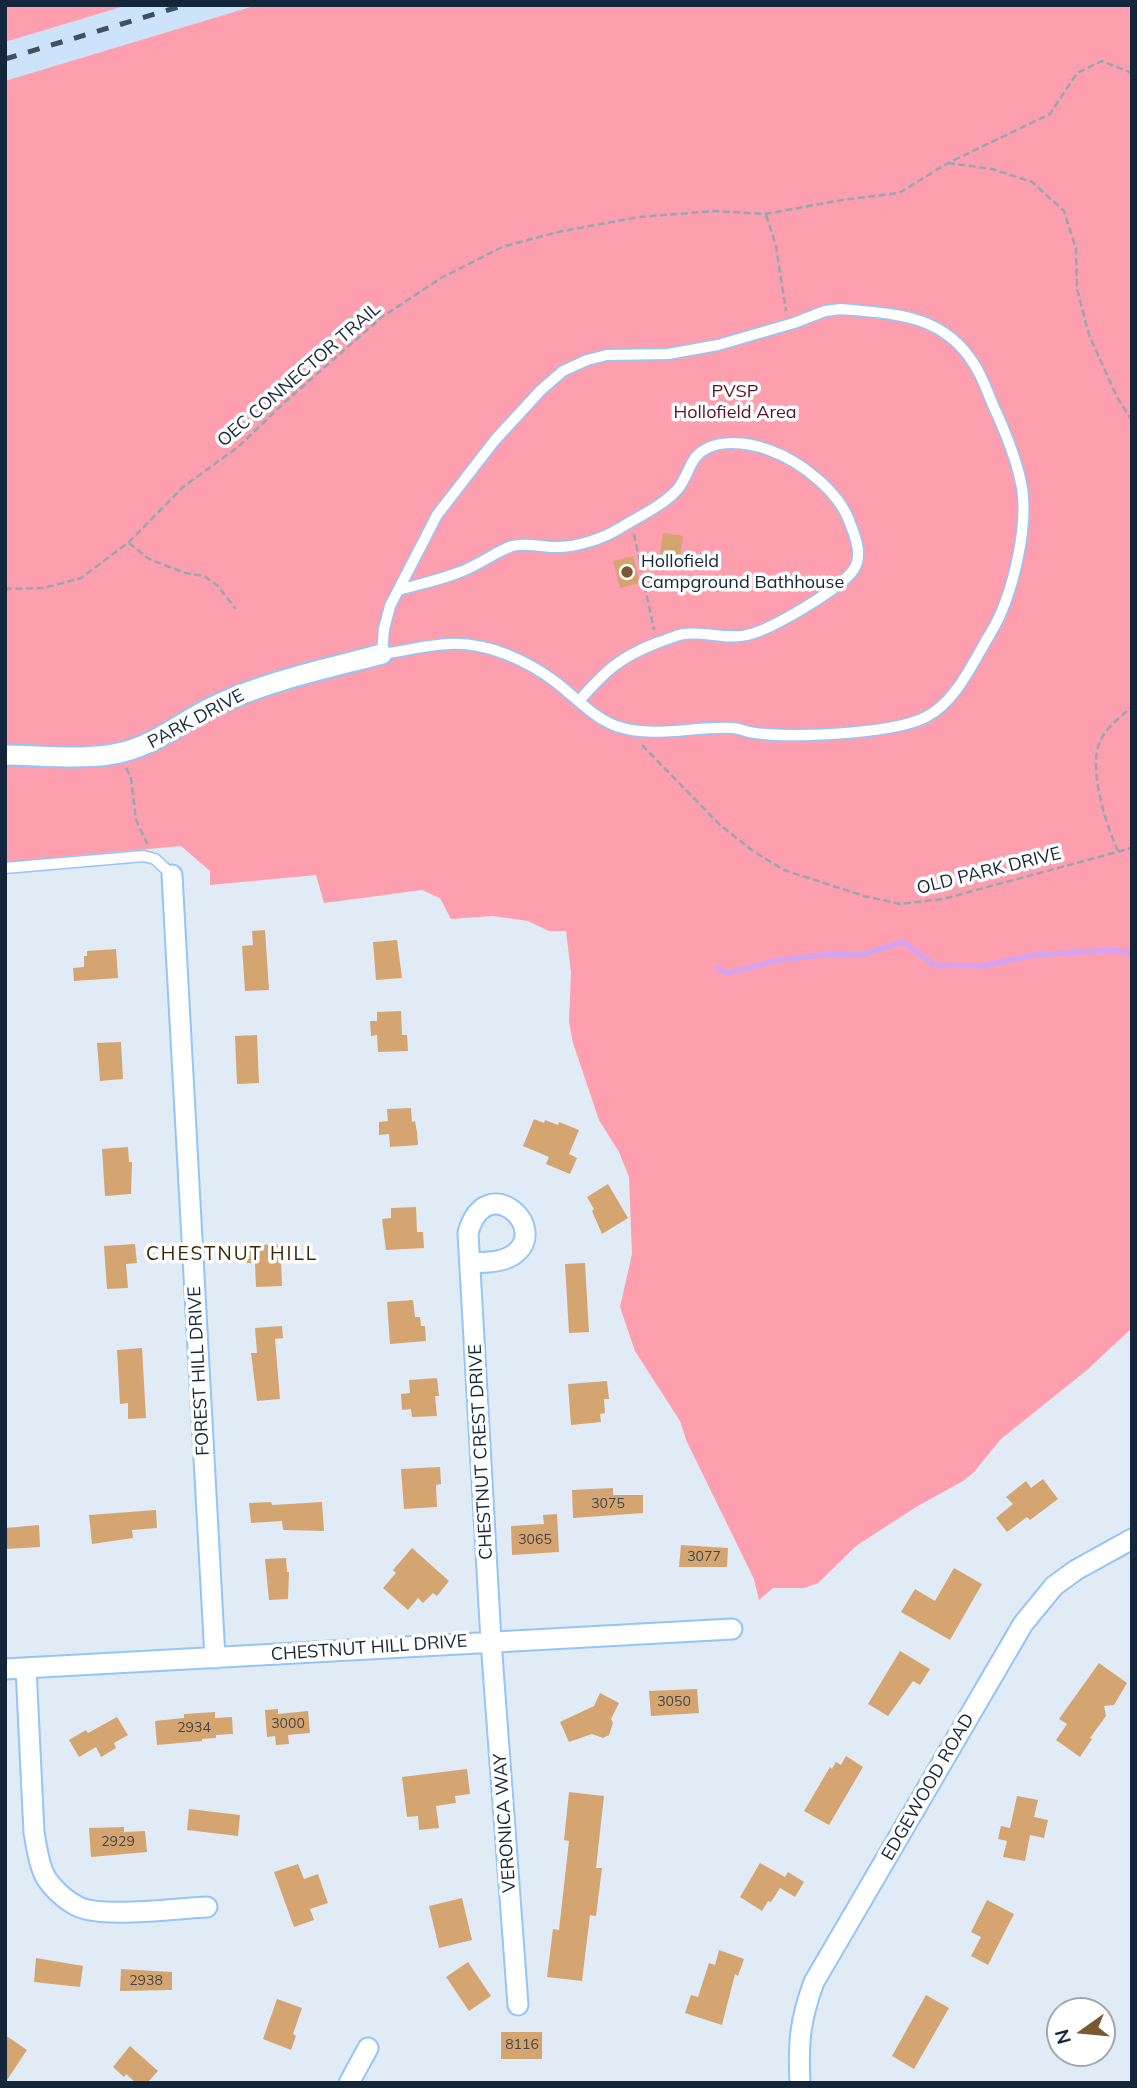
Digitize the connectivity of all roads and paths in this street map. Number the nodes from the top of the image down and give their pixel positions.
1 (1132, 73) edge
2 (948, 163) junction
3 (765, 214) junction
4 (788, 324) junction
5 (1132, 421) edge
6 (631, 521) junction
7 (129, 542) junction
8 (5, 589) edge
9 (399, 590) junction
10 (236, 609) dead end
11 (657, 643) junction
12 (383, 654) junction
13 (579, 701) junction
14 (1132, 707) edge
15 (616, 726) junction
16 (119, 754) junction
17 (5, 755) edge
18 (1132, 848) edge
19 (1118, 851) junction
20 (5, 868) edge
21 (172, 875) junction
22 (471, 1263) junction
23 (1132, 1539) edge
24 (732, 1629) dead end
25 (491, 1641) junction
26 (215, 1658) junction
27 (26, 1668) junction
28 (5, 1669) edge
29 (207, 1907) dead end
30 (518, 2005) dead end
31 (368, 2048) dead end
32 (349, 2083) edge
33 (800, 2083) edge

1 - 2 path, OEC CONNECTOR TRAIL
2 - 3 path, OEC CONNECTOR TRAIL
2 - 5 path
3 - 4 path
3 - 7 path, OEC CONNECTOR TRAIL
4 - 9 lane
4 - 15 lane
6 - 9 lane
6 - 11 path
6 - 11 lane
7 - 8 path, OEC CONNECTOR TRAIL
7 - 10 path
9 - 12 lane
11 - 13 lane
12 - 13 lane
12 - 16 street, PARK DRIVE
13 - 15 lane
14 - 19 path
15 - 19 path, OLD PARK DRIVE
16 - 17 street, PARK DRIVE
16 - 21 path
18 - 19 path, OLD PARK DRIVE
20 - 21 lane
21 - 26 street, FOREST HILL DRIVE
22 - 22 street, CHESTNUT CREST DRIVE
22 - 25 street, CHESTNUT CREST DRIVE
23 - 33 street, EDGEWOOD ROAD
24 - 25 street, CHESTNUT HILL DRIVE
25 - 26 street, CHESTNUT HILL DRIVE
25 - 30 street, VERONICA WAY
26 - 27 street, CHESTNUT HILL DRIVE
27 - 28 street, CHESTNUT HILL DRIVE
27 - 29 street
31 - 32 street

